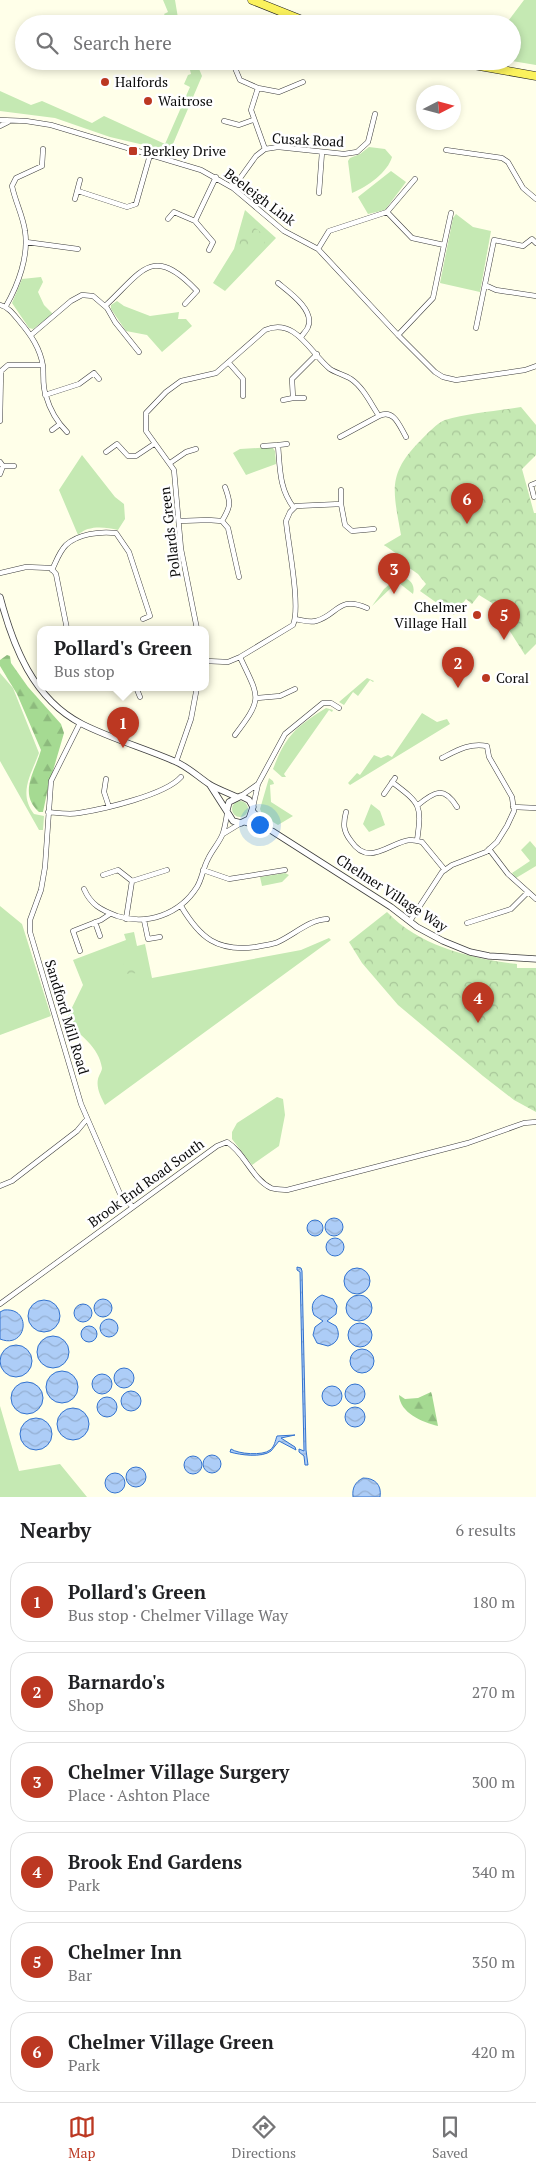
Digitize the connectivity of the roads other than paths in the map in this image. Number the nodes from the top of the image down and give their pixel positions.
1 (252, 0) edge
2 (290, 15) edge
3 (236, 70) edge
4 (502, 70) edge
5 (536, 76) edge
6 (303, 82) dead end
7 (258, 88) junction
8 (375, 114) dead end
9 (0, 120) edge
10 (224, 120) dead end
11 (253, 120) junction
12 (10, 122) junction
13 (0, 126) edge
14 (43, 149) dead end
15 (264, 149) junction
16 (446, 150) dead end
17 (322, 152) junction
18 (150, 155) junction
19 (216, 177) junction
20 (415, 179) dead end
21 (80, 180) dead end
22 (233, 188) junction
23 (78, 191) junction
24 (319, 193) dead end
25 (75, 199) dead end
26 (536, 199) edge
27 (387, 212) junction
28 (451, 212) dead end
29 (168, 219) dead end
30 (195, 221) junction
31 (26, 242) junction
32 (536, 243) edge
33 (444, 245) junction
34 (78, 249) dead end
35 (318, 249) junction
36 (209, 250) dead end
37 (278, 283) dead end
38 (485, 284) junction
39 (536, 296) edge
40 (185, 304) dead end
41 (3, 306) edge
42 (105, 306) junction
43 (476, 328) dead end
44 (31, 335) junction
45 (398, 335) junction
46 (301, 337) junction
47 (139, 352) dead end
48 (317, 354) junction
49 (229, 362) junction
50 (42, 365) junction
51 (536, 366) edge
52 (99, 379) dead end
53 (45, 394) junction
54 (243, 396) dead end
55 (293, 398) junction
56 (304, 398) dead end
57 (283, 400) dead end
58 (379, 416) junction
59 (0, 421) edge
60 (60, 424) junction
61 (52, 430) dead end
62 (67, 432) dead end
63 (340, 437) dead end
64 (406, 437) dead end
65 (154, 444) junction
66 (278, 444) junction
67 (287, 444) dead end
68 (264, 446) dead end
69 (196, 449) dead end
70 (106, 452) dead end
71 (170, 463) junction
72 (1, 464) edge
73 (14, 466) dead end
74 (0, 474) edge
75 (536, 483) edge
76 (225, 487) dead end
77 (341, 490) dead end
78 (534, 498) dead end
79 (341, 504) junction
80 (294, 508) junction
81 (179, 521) junction
82 (222, 521) junction
83 (374, 529) dead end
84 (52, 570) junction
85 (0, 573) edge
86 (239, 577) dead end
87 (0, 597) edge
88 (367, 608) dead end
89 (143, 619) dead end
90 (295, 619) junction
91 (66, 626) edge
92 (197, 626) edge
93 (240, 657) junction
94 (209, 661) edge
95 (37, 684) edge
96 (295, 689) dead end
97 (42, 691) edge
98 (138, 691) edge
99 (195, 691) edge
100 (140, 697) dead end
101 (257, 698) junction
102 (338, 708) dead end
103 (80, 723) junction
104 (235, 735) dead end
105 (442, 758) dead end
106 (176, 762) junction
107 (181, 777) dead end
108 (106, 779) dead end
109 (258, 784) junction
110 (210, 785) junction
111 (384, 794) dead end
112 (239, 796) junction
113 (418, 805) junction
114 (513, 806) junction
115 (109, 807) junction
116 (457, 807) dead end
117 (536, 808) edge
118 (253, 810) junction
119 (48, 812) junction
120 (227, 812) junction
121 (346, 812) dead end
122 (243, 822) junction
123 (272, 831) junction
124 (223, 834) junction
125 (417, 841) junction
126 (489, 849) junction
127 (167, 870) dead end
128 (203, 870) junction
129 (285, 870) dead end
130 (445, 870) junction
131 (103, 875) dead end
132 (132, 881) junction
133 (84, 889) dead end
134 (528, 892) junction
135 (536, 899) edge
136 (181, 906) junction
137 (110, 914) junction
138 (126, 919) junction
139 (327, 919) dead end
140 (144, 920) junction
141 (410, 921) junction
142 (95, 922) junction
143 (467, 922) dead end
144 (100, 936) dead end
145 (160, 937) dead end
146 (80, 951) dead end
147 (536, 959) edge
148 (88, 1119) junction
149 (536, 1122) edge
150 (0, 1186) edge
151 (132, 1206) junction
152 (0, 1304) edge

1 - 2 main road
3 - 7 street
4 - 5 main road
6 - 7 street
7 - 11 street
8 - 17 street, Cusak Road
9 - 12 street, Beeleigh Link
10 - 11 street
11 - 15 street
12 - 13 street, Beeleigh Link
12 - 18 street, Beeleigh Link
14 - 31 street
15 - 17 street, Cusak Road
15 - 22 street, Cusak Road
16 - 26 street
17 - 24 street
18 - 19 street, Beeleigh Link
18 - 23 street
19 - 22 street, Beeleigh Link
19 - 30 street
20 - 27 street
21 - 23 street
22 - 35 street, Beeleigh Link
23 - 25 street
27 - 33 street
27 - 35 street
28 - 33 street
29 - 30 street
30 - 36 street
31 - 34 street
31 - 41 street
32 - 38 street
33 - 45 street
35 - 45 street, Beeleigh Link
37 - 46 street
38 - 39 street
38 - 43 street
40 - 42 street
41 - 44 street
42 - 44 street
42 - 47 street
44 - 50 street
45 - 51 street, Beeleigh Link
46 - 48 street, Pollards Green
46 - 49 street, Pollards Green
48 - 55 street
48 - 58 street, Pollards Green
49 - 54 street
49 - 65 street, Pollards Green
50 - 53 street
50 - 59 street
52 - 53 street
53 - 60 street
55 - 56 street
55 - 57 street
58 - 63 street
58 - 64 street, Pollards Green
60 - 61 street
60 - 62 street
65 - 70 street
65 - 71 street, Pollards Green
66 - 67 street
66 - 68 street
66 - 80 street
69 - 71 street
71 - 81 street, Pollards Green
72 - 73 street
72 - 74 street
75 - 78 street
76 - 82 street
77 - 79 street
79 - 80 street
79 - 83 street
80 - 90 street
81 - 82 street
81 - 92 street, Pollards Green
82 - 86 street
84 - 85 street
84 - 89 street
84 - 91 street
87 - 95 street, Chelmer Village Way
88 - 90 street
90 - 93 street
93 - 94 street
93 - 101 street
96 - 101 street
97 - 103 street, Chelmer Village Way
98 - 100 street
99 - 106 street
101 - 104 street
102 - 109 street
103 - 106 street, Chelmer Village Way
103 - 119 street, Sandford Mill Road
105 - 114 street
106 - 110 street, Chelmer Village Way
107 - 115 street
108 - 115 street
109 - 112 street
109 - 118 street
110 - 112 street, Chelmer Village Way
110 - 120 street, Chelmer Village Way
111 - 113 street
112 - 118 street, Chelmer Village Way
112 - 120 street
113 - 116 street
113 - 125 street
114 - 117 street
114 - 126 street
115 - 119 street
118 - 122 street
118 - 123 street, Chelmer Village Way
119 - 148 street, Sandford Mill Road
120 - 122 street, Chelmer Village Way
120 - 124 street
121 - 125 street
122 - 123 street, Chelmer Village Way
122 - 124 street
123 - 141 street, Chelmer Village Way
124 - 128 street
125 - 130 street
126 - 130 street
126 - 134 street
127 - 132 street
128 - 129 street
128 - 136 street
130 - 141 street
131 - 132 street
132 - 138 street
133 - 137 street
134 - 135 street
134 - 143 street
136 - 139 street
136 - 140 street
137 - 138 street
137 - 142 street
138 - 140 street
140 - 145 street
141 - 147 street, Chelmer Village Way
142 - 144 street
142 - 146 street
148 - 150 street
148 - 151 street, Sandford Mill Road
149 - 151 street, Brook End Road South
151 - 152 street, Brook End Road South

